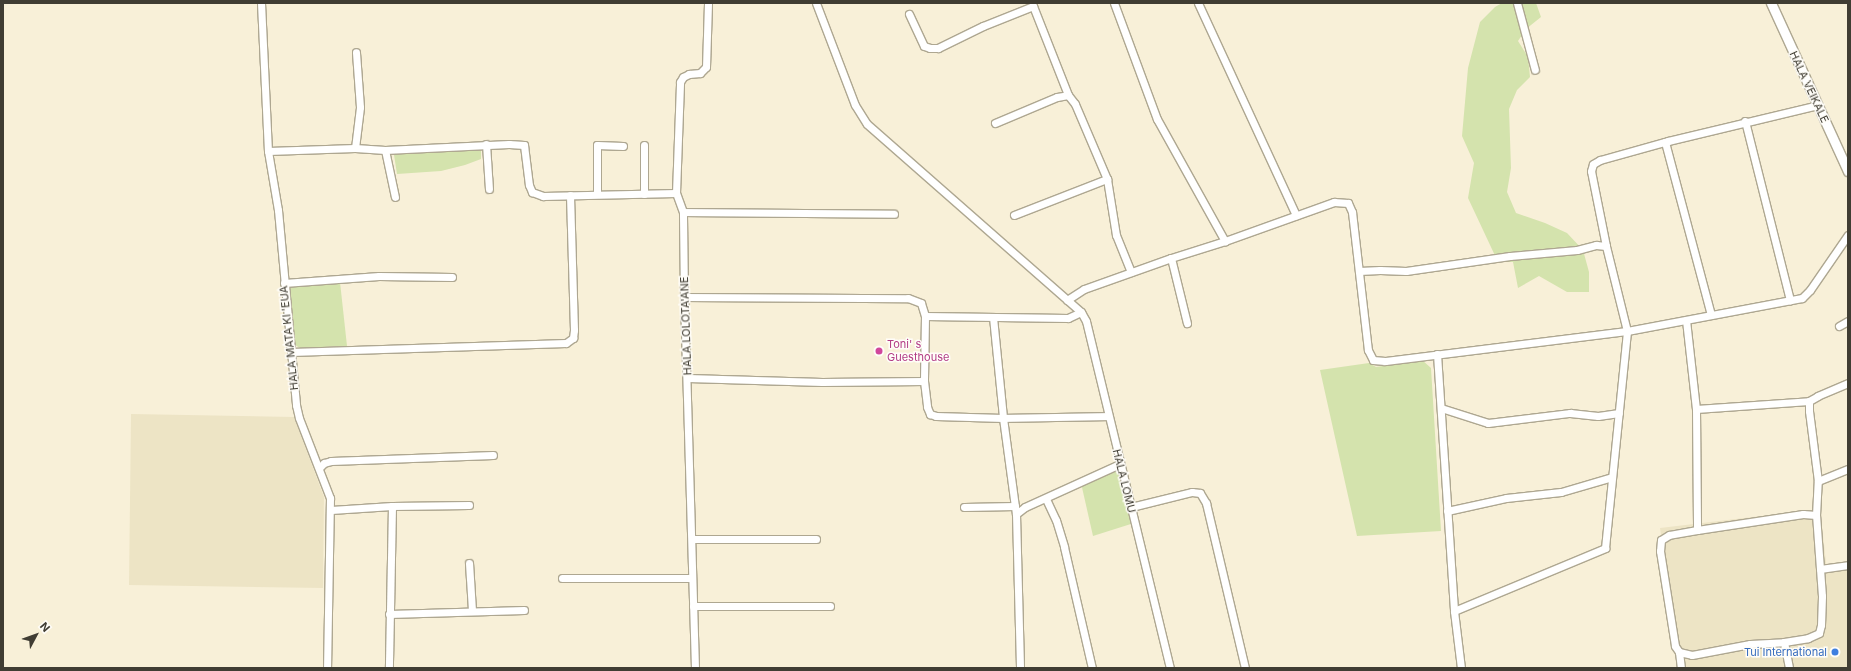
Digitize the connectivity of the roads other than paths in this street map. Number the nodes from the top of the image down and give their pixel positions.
1 (261, 3) edge
2 (708, 3) edge
3 (816, 3) edge
4 (1114, 3) edge
5 (1198, 3) edge
6 (1517, 3) edge
7 (1771, 3) edge
8 (909, 14) dead end
9 (356, 52) dead end
10 (1535, 70) dead end
11 (1068, 95) junction
12 (1818, 105) junction
13 (1745, 122) junction
14 (995, 123) dead end
15 (1665, 142) junction
16 (486, 144) junction
17 (644, 145) dead end
18 (623, 146) dead end
19 (355, 148) junction
20 (385, 150) junction
21 (268, 151) junction
22 (1848, 171) edge
23 (1107, 179) junction
24 (489, 189) dead end
25 (676, 193) junction
26 (597, 194) junction
27 (644, 194) junction
28 (570, 195) junction
29 (395, 198) dead end
30 (683, 212) junction
31 (894, 214) dead end
32 (1014, 215) dead end
33 (1296, 215) junction
34 (1848, 235) edge
35 (1225, 241) junction
36 (1606, 246) junction
37 (1171, 258) junction
38 (1359, 271) junction
39 (1131, 272) junction
40 (452, 277) dead end
41 (284, 283) junction
42 (684, 297) junction
43 (1067, 300) junction
44 (1790, 300) junction
45 (1081, 312) junction
46 (1711, 315) junction
47 (925, 316) junction
48 (993, 317) junction
49 (1686, 320) junction
50 (1848, 321) edge
51 (1187, 323) dead end
52 (1839, 326) dead end
53 (1627, 331) junction
54 (291, 352) junction
55 (1437, 354) junction
56 (688, 378) junction
57 (924, 382) junction
58 (1848, 383) edge
59 (1809, 401) junction
60 (1441, 408) junction
61 (1696, 409) junction
62 (1619, 413) junction
63 (1108, 416) junction
64 (1003, 418) junction
65 (493, 455) dead end
66 (1120, 464) junction
67 (319, 468) junction
68 (1848, 469) edge
69 (1612, 477) junction
70 (1818, 482) junction
71 (1046, 498) junction
72 (468, 505) dead end
73 (392, 506) junction
74 (1015, 506) junction
75 (964, 507) dead end
76 (1131, 507) junction
77 (331, 510) junction
78 (1447, 511) junction
79 (1016, 514) junction
80 (1816, 515) junction
81 (1697, 530) junction
82 (692, 539) junction
83 (816, 539) dead end
84 (469, 563) dead end
85 (1848, 565) edge
86 (1820, 569) junction
87 (562, 578) dead end
88 (692, 578) junction
89 (693, 606) junction
90 (830, 606) dead end
91 (524, 610) dead end
92 (472, 611) junction
93 (1454, 611) junction
94 (389, 614) junction
95 (1784, 642) junction
96 (1679, 652) junction
97 (327, 668) edge
98 (389, 668) edge
99 (695, 668) edge
100 (1020, 668) edge
101 (1092, 668) edge
102 (1170, 668) edge
103 (1245, 668) edge
104 (1461, 668) edge
105 (1681, 668) edge
106 (1789, 668) edge

1 - 21 street, HALA MATA KI 'EUA
2 - 25 street, HALA LOLOTA'ANE
3 - 43 street, HALA LOMU
4 - 35 street
5 - 33 street
6 - 10 street
7 - 12 street, HALA VEIKALE
8 - 11 street
9 - 19 street
11 - 14 street
11 - 23 street
12 - 13 street
12 - 22 street, HALA VEIKALE
13 - 15 street
13 - 44 street
15 - 36 street
15 - 46 street
16 - 20 street
16 - 24 street
16 - 28 street
17 - 27 street
18 - 26 street
19 - 20 street
19 - 21 street
20 - 29 street
21 - 41 street, HALA MATA KI 'EUA
23 - 32 street
23 - 39 street
25 - 27 street
25 - 30 street, HALA LOLOTA'ANE
26 - 27 street
26 - 28 street
28 - 54 street
30 - 31 street
30 - 42 street, HALA LOLOTA'ANE
33 - 35 street
33 - 38 street
34 - 44 street
35 - 37 street
36 - 38 street
36 - 53 street
37 - 39 street
37 - 51 street
38 - 55 street
39 - 43 street
40 - 41 street
41 - 54 street, HALA MATA KI 'EUA
42 - 47 street
42 - 56 street, HALA LOLOTA'ANE
43 - 45 street, HALA LOMU
44 - 46 street
45 - 48 street
45 - 63 street, HALA LOMU
46 - 49 street
47 - 48 street
47 - 57 street
48 - 64 street
49 - 53 street
49 - 61 street
50 - 52 street
53 - 55 street
53 - 62 street
54 - 67 street, HALA MATA KI 'EUA
55 - 60 street
56 - 57 street
56 - 82 street, HALA LOLOTA'ANE
57 - 64 street
58 - 59 street
59 - 61 street
59 - 70 street
60 - 62 street
60 - 78 street
61 - 81 street
62 - 69 street
63 - 64 street
63 - 66 street, HALA LOMU
64 - 74 street
65 - 67 street
66 - 71 street
66 - 76 street, HALA LOMU
67 - 77 street, HALA MATA KI 'EUA
68 - 70 street
69 - 78 street
69 - 93 street
70 - 80 street
71 - 79 street
71 - 101 street
72 - 73 street
73 - 77 street
73 - 94 street
74 - 75 street
74 - 79 street
76 - 102 street, HALA LOMU
76 - 103 street
77 - 97 street, HALA MATA KI 'EUA
78 - 93 street
79 - 100 street
80 - 81 street
80 - 86 street
81 - 96 street
82 - 83 street
82 - 88 street, HALA LOLOTA'ANE
84 - 92 street
85 - 86 street
86 - 95 street
87 - 88 street
88 - 89 street, HALA LOLOTA'ANE
89 - 90 street
89 - 99 street, HALA LOLOTA'ANE
91 - 92 street
92 - 94 street
93 - 104 street
94 - 98 street
95 - 96 street
95 - 106 street
96 - 105 street

